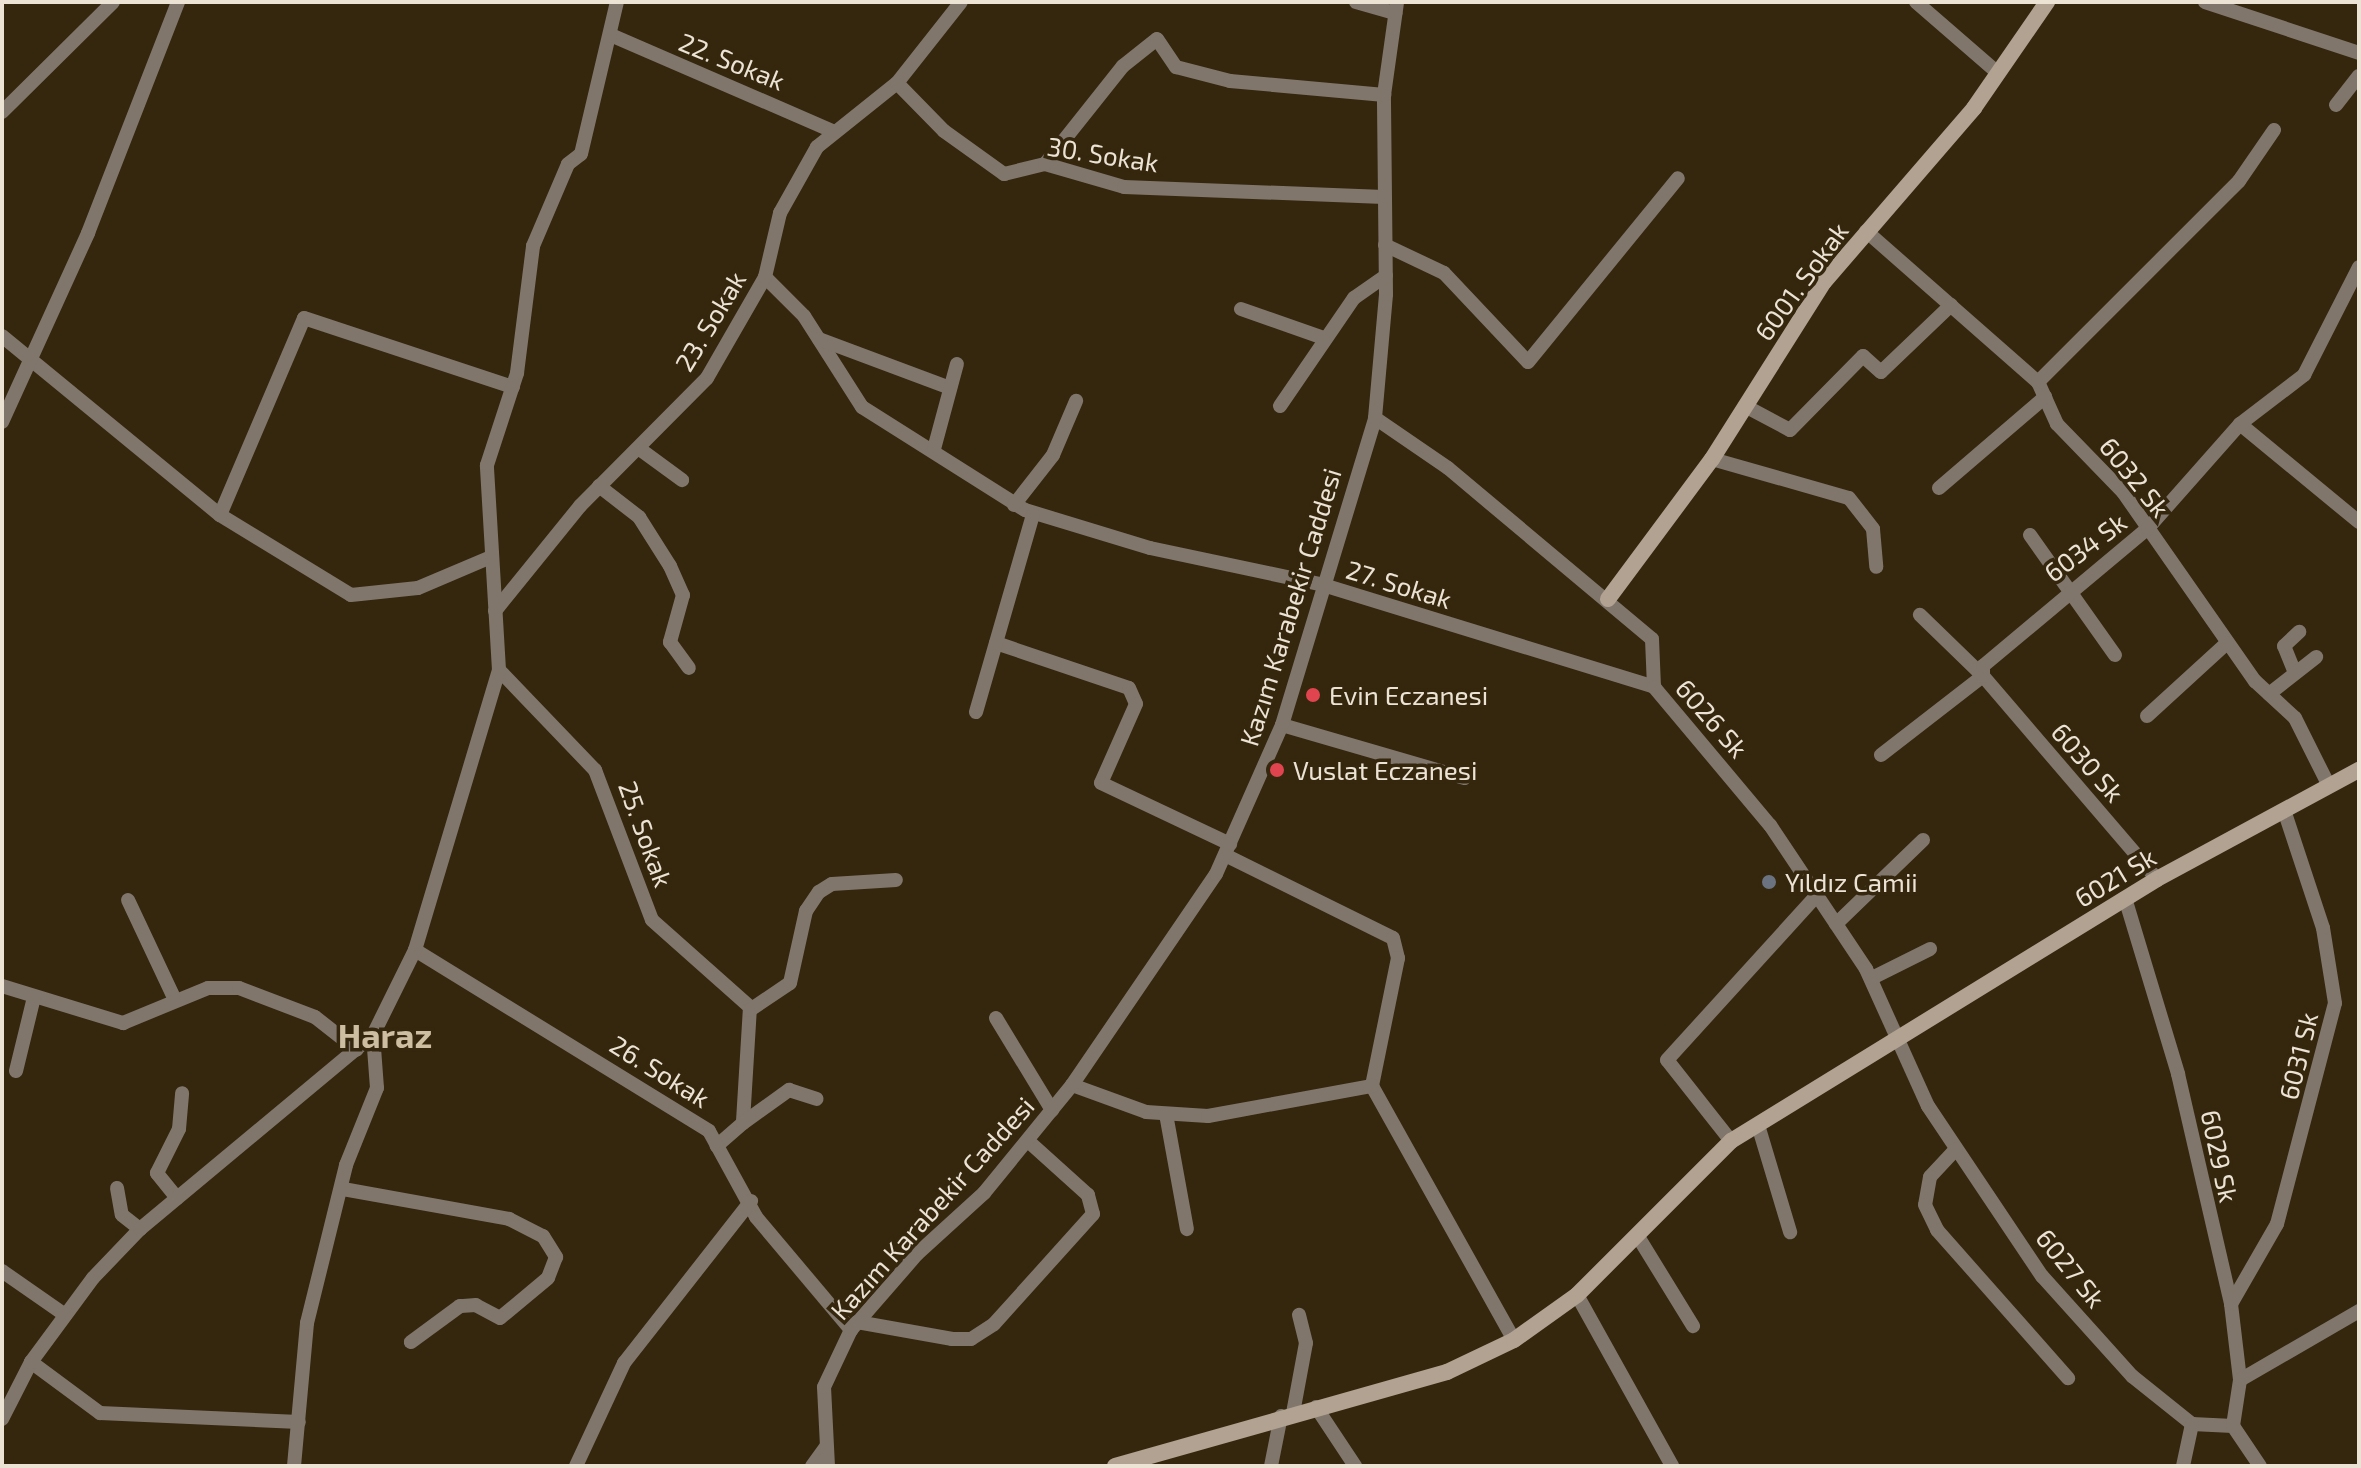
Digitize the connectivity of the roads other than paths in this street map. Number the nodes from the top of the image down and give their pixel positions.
1 (113, 2) edge
2 (178, 2) edge
3 (617, 2) edge
4 (961, 2) edge
5 (1356, 2) edge
6 (1916, 2) edge
7 (2047, 2) edge
8 (2205, 2) edge
9 (2257, 2) edge
10 (1396, 7) edge
11 (2250, 16) junction
12 (613, 36) junction
13 (2359, 53) edge
14 (1998, 73) junction
15 (2359, 76) edge
16 (897, 83) junction
17 (1384, 95) junction
18 (2336, 105) dead end
19 (2, 112) edge
20 (2274, 130) dead end
21 (833, 131) junction
22 (1045, 164) junction
23 (1678, 178) dead end
24 (1384, 197) junction
25 (1866, 231) junction
26 (1385, 245) junction
27 (2359, 267) edge
28 (1386, 276) junction
29 (765, 277) junction
30 (2355, 284) edge
31 (1951, 305) junction
32 (1241, 309) dead end
33 (2, 336) edge
34 (1324, 338) junction
35 (819, 339) junction
36 (30, 355) junction
37 (957, 364) dead end
38 (2038, 382) junction
39 (513, 387) junction
40 (950, 388) junction
41 (2045, 397) junction
42 (1076, 401) dead end
43 (1280, 406) dead end
44 (1745, 406) junction
45 (1375, 418) junction
46 (2, 422) edge
47 (2240, 424) junction
48 (934, 449) junction
49 (641, 450) junction
50 (1712, 459) junction
51 (682, 480) dead end
52 (599, 486) junction
53 (1939, 488) dead end
54 (1014, 505) junction
55 (1033, 514) junction
56 (220, 515) junction
57 (2357, 523) edge
58 (2148, 528) junction
59 (2030, 535) dead end
60 (491, 557) junction
61 (1876, 567) dead end
62 (1320, 584) junction
63 (2068, 589) junction
64 (1608, 599) junction
65 (495, 611) junction
66 (1920, 615) dead end
67 (2299, 632) dead end
68 (996, 643) junction
69 (2227, 643) junction
70 (2115, 655) dead end
71 (2316, 657) dead end
72 (689, 668) dead end
73 (499, 670) junction
74 (1983, 671) junction
75 (2295, 673) junction
76 (1654, 687) junction
77 (2269, 694) junction
78 (976, 712) dead end
79 (2147, 716) dead end
80 (1282, 725) junction
81 (1881, 755) dead end
82 (2359, 770) edge
83 (1464, 778) dead end
84 (2329, 786) junction
85 (2284, 810) junction
86 (1923, 840) dead end
87 (1228, 850) junction
88 (2157, 879) junction
89 (896, 880) dead end
90 (1817, 895) junction
91 (2125, 898) junction
92 (128, 900) dead end
93 (1836, 924) junction
94 (1930, 949) dead end
95 (415, 950) junction
96 (1872, 978) junction
97 (2, 986) edge
98 (34, 997) junction
99 (175, 1000) junction
100 (750, 1010) junction
101 (996, 1018) dead end
102 (373, 1035) junction
103 (1902, 1038) junction
104 (357, 1050) junction
105 (16, 1071) dead end
106 (1072, 1085) junction
107 (1372, 1086) junction
108 (182, 1093) dead end
109 (817, 1099) dead end
110 (1052, 1110) junction
111 (1166, 1114) junction
112 (743, 1123) junction
113 (1758, 1125) junction
114 (1028, 1141) junction
115 (1731, 1141) junction
116 (717, 1146) junction
117 (1956, 1149) junction
118 (117, 1188) dead end
119 (343, 1189) junction
120 (177, 1198) junction
121 (751, 1201) junction
122 (140, 1229) junction
123 (1187, 1229) dead end
124 (1790, 1232) dead end
125 (1637, 1235) junction
126 (2, 1271) edge
127 (1577, 1295) junction
128 (2231, 1304) junction
129 (2359, 1311) edge
130 (65, 1315) junction
131 (1299, 1315) dead end
132 (854, 1326) junction
133 (1693, 1326) dead end
134 (1514, 1340) junction
135 (411, 1342) dead end
136 (31, 1362) junction
137 (2068, 1378) dead end
138 (2240, 1380) junction
139 (1316, 1407) junction
140 (1287, 1414) junction
141 (2, 1419) edge
142 (299, 1422) junction
143 (2192, 1424) junction
144 (2233, 1426) junction
145 (826, 1447) junction
146 (294, 1466) edge
147 (576, 1466) edge
148 (812, 1466) edge
149 (828, 1466) edge
150 (1115, 1466) edge
151 (1271, 1466) edge
152 (1355, 1466) edge
153 (1672, 1466) edge
154 (2183, 1466) edge
155 (2260, 1466) edge

1 - 19 street
2 - 36 street
3 - 12 street
4 - 16 street, 23. Sokak
5 - 10 street
6 - 14 street
7 - 14 street, 6001. Sokak
8 - 11 street
9 - 11 street
10 - 17 street, Kazım Karabekir Caddesi
11 - 13 street
12 - 21 street, 22. Sokak
12 - 39 street
14 - 25 street, 6001. Sokak
15 - 18 street
16 - 21 street, 23. Sokak
16 - 22 street, 30. Sokak
17 - 22 street
17 - 24 street, Kazım Karabekir Caddesi
20 - 38 street
21 - 29 street, 23. Sokak
22 - 24 street, 30. Sokak
23 - 26 street
24 - 26 street, Kazım Karabekir Caddesi
25 - 31 street, 6032 Sk
25 - 44 street, 6001. Sokak
26 - 28 street, Kazım Karabekir Caddesi
27 - 30 street, 6034 Sk
28 - 34 street
28 - 45 street, Kazım Karabekir Caddesi
29 - 35 street, 27. Sokak
29 - 49 street, 23. Sokak
30 - 47 street, 6034 Sk
31 - 38 street, 6032 Sk
31 - 44 street
32 - 34 street
33 - 36 street
34 - 43 street
35 - 40 street
35 - 48 street, 27. Sokak
36 - 46 street
36 - 56 street
37 - 40 street
38 - 41 street, 6032 Sk
39 - 56 street
39 - 60 street
40 - 48 street
41 - 53 street
41 - 58 street, 6032 Sk
42 - 54 street
44 - 50 street, 6001. Sokak
45 - 62 street, Kazım Karabekir Caddesi
45 - 64 street, 6026 Sk
47 - 57 street
47 - 58 street, 6034 Sk
48 - 54 street, 27. Sokak
49 - 51 street
49 - 52 street, 23. Sokak
50 - 61 street
50 - 64 street, 6001. Sokak
52 - 65 street, 23. Sokak
52 - 72 street
54 - 55 street, 27. Sokak
55 - 62 street, 27. Sokak
55 - 68 street
56 - 60 street
58 - 63 street, 6034 Sk
58 - 69 street, 6032 Sk
59 - 63 street
60 - 65 street
62 - 76 street, 27. Sokak
62 - 80 street, Kazım Karabekir Caddesi
63 - 70 street
63 - 74 street, 6034 Sk
64 - 76 street, 6026 Sk
65 - 73 street
66 - 74 street, 6030 Sk
67 - 75 street
68 - 78 street
68 - 87 street
69 - 77 street, 6032 Sk
69 - 79 street
71 - 75 street
73 - 95 street
73 - 100 street, 25. Sokak
74 - 81 street, 6034 Sk
74 - 88 street, 6030 Sk
75 - 77 street
76 - 90 street, 6026 Sk
77 - 84 street, 6032 Sk
80 - 83 street
80 - 87 street, Kazım Karabekir Caddesi
82 - 84 street, 6021 Sk
84 - 85 street, 6021 Sk
85 - 88 street, 6021 Sk
85 - 128 street, 6031 Sk
86 - 93 street
87 - 106 street, Kazım Karabekir Caddesi
87 - 107 street
88 - 91 street, 6021 Sk
89 - 100 street
90 - 93 street, 6026 Sk
90 - 115 street
91 - 103 street, 6021 Sk
91 - 128 street, 6029 Sk
92 - 99 street
93 - 96 street, 6026 Sk
94 - 96 street
95 - 102 street
95 - 116 street, 26. Sokak
96 - 103 street, 6026 Sk
97 - 98 street
98 - 99 street
98 - 105 street
99 - 104 street
100 - 112 street
101 - 110 street
102 - 104 street
102 - 119 street
103 - 113 street, 6021 Sk
103 - 117 street, 6027 Sk
104 - 120 street
106 - 110 street, Kazım Karabekir Caddesi
106 - 111 street
107 - 111 street
107 - 134 street
108 - 120 street
109 - 112 street
110 - 114 street, Kazım Karabekir Caddesi
111 - 123 street
112 - 116 street
113 - 115 street, 6021 Sk
113 - 124 street
114 - 132 street, Kazım Karabekir Caddesi
114 - 132 street
115 - 125 street, 6021 Sk
116 - 121 street, 26. Sokak
117 - 137 street
117 - 143 street, 6027 Sk
118 - 122 street
119 - 135 street
119 - 142 street
120 - 122 street
121 - 132 street, 26. Sokak
121 - 147 street
122 - 130 street
125 - 127 street, 6021 Sk
125 - 133 street
126 - 130 street
127 - 134 street, 6021 Sk
127 - 153 street
128 - 138 street, 6029 Sk
129 - 138 street
130 - 136 street
131 - 140 street
132 - 145 street, Kazım Karabekir Caddesi
134 - 139 street, 6021 Sk
136 - 141 street
136 - 142 street
138 - 144 street, 6029 Sk
139 - 140 street, 6021 Sk
139 - 152 street
140 - 150 street, 6021 Sk
140 - 151 street
142 - 146 street
143 - 144 street
143 - 154 street
144 - 155 street
145 - 148 street
145 - 149 street, Kazım Karabekir Caddesi

